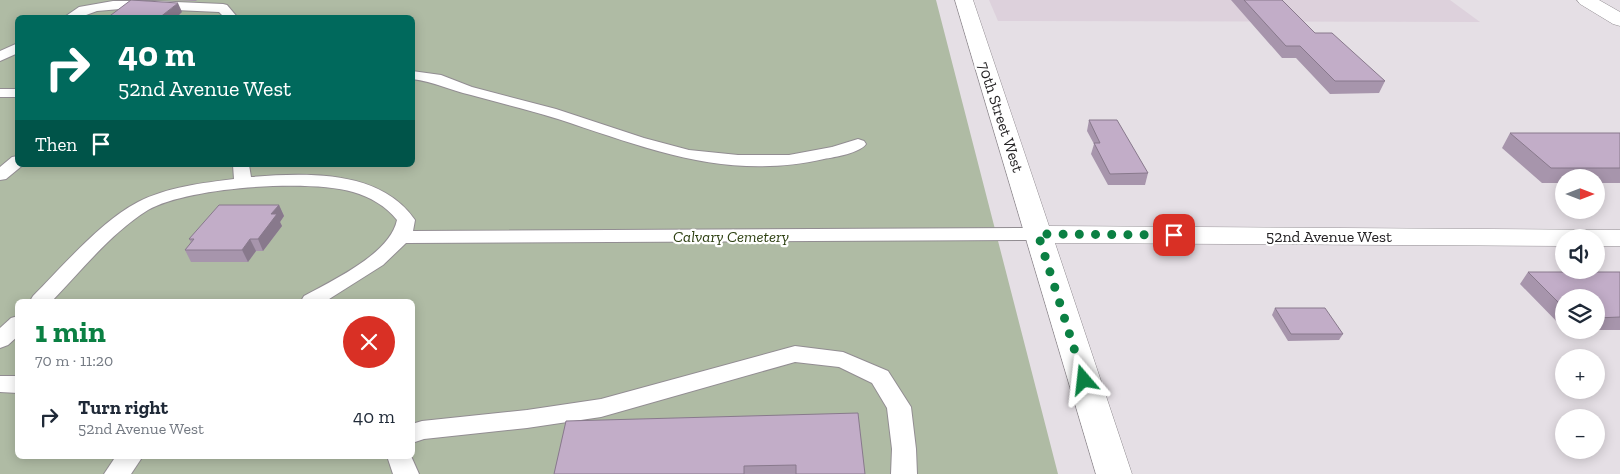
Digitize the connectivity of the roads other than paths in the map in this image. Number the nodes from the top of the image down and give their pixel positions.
1 (964, 0) edge
2 (1586, 0) edge
3 (74, 15) edge
4 (229, 15) edge
5 (1620, 20) edge
6 (15, 49) edge
7 (0, 57) edge
8 (415, 75) edge
9 (0, 93) edge
10 (15, 93) edge
11 (858, 144) dead end
12 (15, 164) edge
13 (240, 167) edge
14 (0, 175) edge
15 (243, 184) junction
16 (1038, 234) junction
17 (399, 236) junction
18 (1620, 238) edge
19 (42, 299) edge
20 (315, 299) edge
21 (15, 326) edge
22 (0, 340) edge
23 (0, 384) edge
24 (15, 385) edge
25 (415, 433) edge
26 (128, 459) edge
27 (400, 459) edge
28 (117, 474) edge
29 (406, 474) edge
30 (904, 474) edge
31 (1114, 474) edge

1 - 16 street, 70th Street West
2 - 5 street
3 - 4 lane
6 - 7 lane
8 - 11 lane
9 - 10 lane
12 - 14 lane
13 - 15 lane
15 - 17 lane
15 - 19 lane
16 - 17 lane
16 - 18 street, 52nd Avenue West
16 - 31 street, 70th Street West
17 - 20 lane
21 - 22 lane
23 - 24 lane
25 - 30 lane
26 - 28 lane
27 - 29 lane

